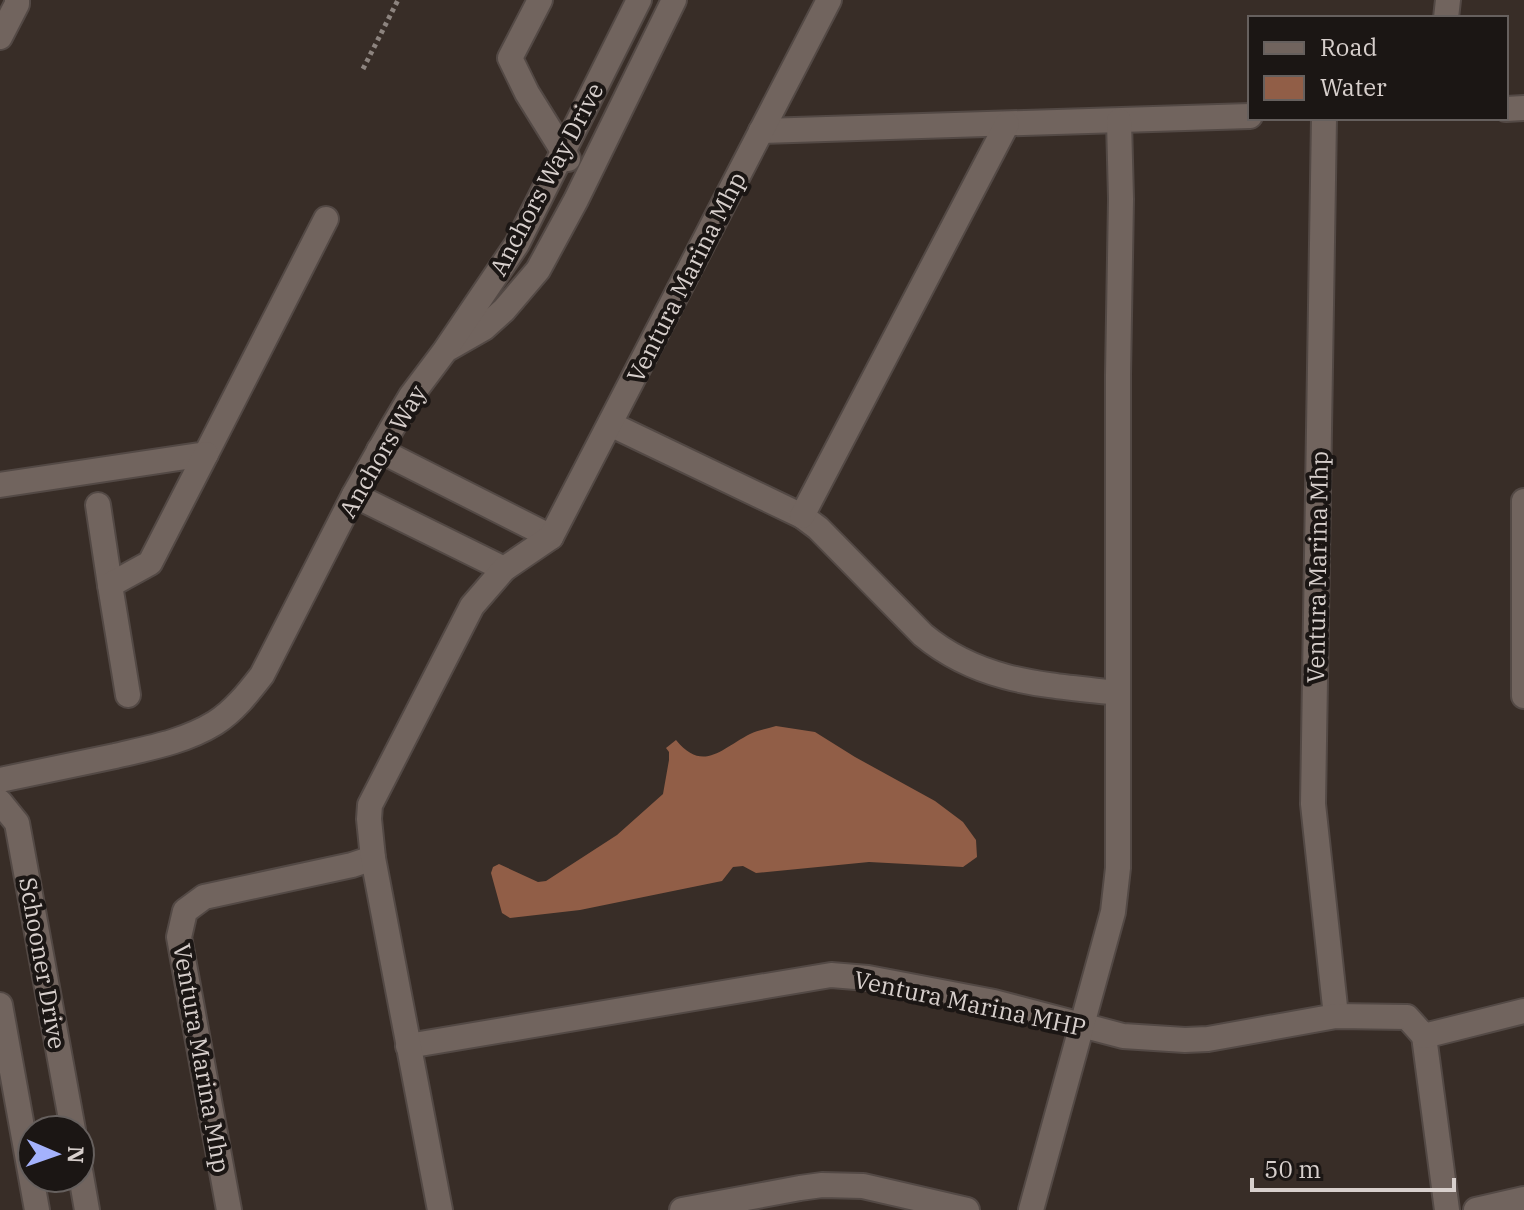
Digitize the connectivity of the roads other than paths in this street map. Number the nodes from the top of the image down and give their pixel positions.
1 (17, 0) edge
2 (540, 0) edge
3 (639, 0) edge
4 (674, 0) edge
5 (829, 0) edge
6 (0, 37) edge
7 (1248, 116) edge
8 (1324, 120) edge
9 (1119, 121) junction
10 (1007, 124) junction
11 (761, 131) junction
12 (563, 150) junction
13 (326, 219) dead end
14 (484, 328) junction
15 (444, 352) junction
16 (610, 424) junction
17 (379, 450) junction
18 (206, 454) junction
19 (0, 485) edge
20 (354, 495) junction
21 (1524, 501) edge
22 (98, 505) dead end
23 (802, 516) junction
24 (551, 537) junction
25 (504, 569) junction
26 (110, 585) junction
27 (1524, 676) edge
28 (1118, 693) junction
29 (128, 695) dead end
30 (1524, 696) edge
31 (0, 780) edge
32 (0, 802) edge
33 (373, 858) junction
34 (0, 1005) edge
35 (1524, 1011) edge
36 (1336, 1016) junction
37 (1081, 1025) junction
38 (1424, 1036) junction
39 (408, 1046) junction
40 (70, 1114) edge
41 (1524, 1199) edge
42 (37, 1210) edge
43 (229, 1210) edge
44 (440, 1210) edge
45 (682, 1210) edge
46 (967, 1210) edge
47 (1031, 1210) edge
48 (1447, 1210) edge
49 (1476, 1210) edge

1 - 6 street
2 - 12 street
3 - 12 street, Anchors Way Drive
4 - 14 street, Anchors Way
5 - 11 street, Ventura Marina Mhp
7 - 9 street
8 - 36 street, Ventura Marina Mhp
9 - 10 street
9 - 28 street, Ventura Marina Mhp
10 - 11 street
10 - 23 street
11 - 16 street, Ventura Marina Mhp
12 - 14 street
12 - 15 street, Anchors Way Drive
13 - 18 street
14 - 15 street, Anchors Way
15 - 17 street, Anchors Way
16 - 23 street
16 - 24 street, Ventura Marina Mhp
17 - 20 street, Anchors Way
17 - 24 street
18 - 19 street
18 - 26 street
20 - 25 street
20 - 31 street, Anchors Way
21 - 27 street
22 - 26 street
23 - 28 street
24 - 25 street, Ventura Marina Mhp
25 - 33 street, Ventura Marina Mhp
26 - 29 street
27 - 30 street
28 - 37 street, Ventura Marina Mhp
32 - 40 street, Schooner Drive
33 - 39 street, Ventura Marina Mhp
33 - 43 street, Ventura Marina Mhp
34 - 42 street, Schooner Drive
35 - 38 street
36 - 37 street, Ventura Marina MHP
36 - 38 street, Ventura Marina MHP
37 - 39 street, Ventura Marina MHP
37 - 47 street, Ventura Marina Mhp
38 - 48 street
39 - 44 street, Ventura Marina Mhp
41 - 49 street
45 - 46 street

